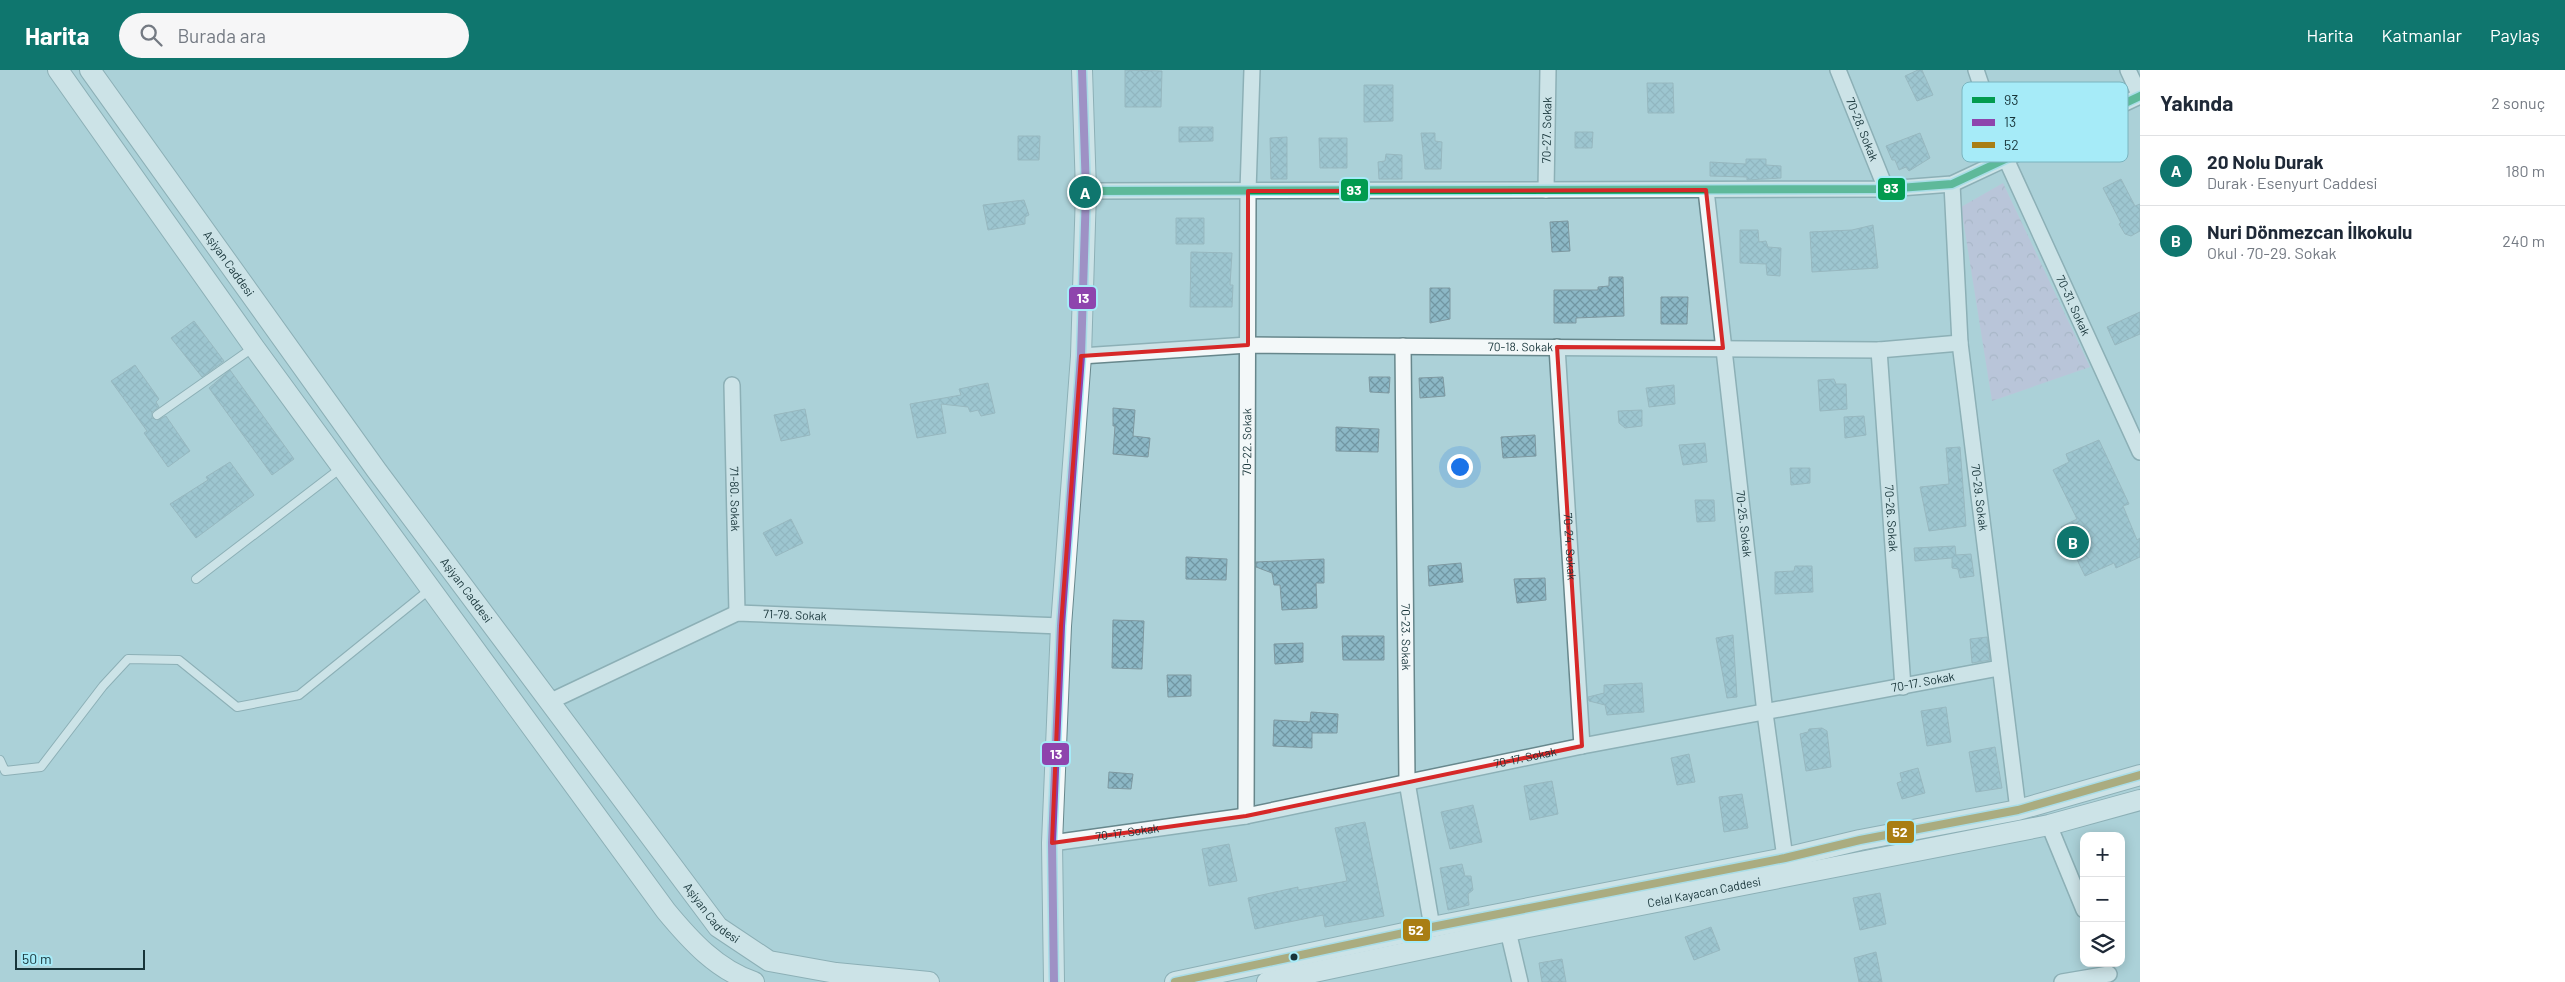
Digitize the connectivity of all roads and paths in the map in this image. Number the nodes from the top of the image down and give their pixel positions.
1 (58, 70) edge
2 (90, 70) edge
3 (1082, 70) edge
4 (1252, 70) edge
5 (1548, 70) edge
6 (1838, 70) edge
7 (1976, 70) edge
8 (2128, 70) edge
9 (1980, 82) edge
10 (2140, 96) edge
11 (2128, 102) edge
12 (2000, 162) edge
13 (2007, 162) edge
14 (1952, 184) junction
15 (1886, 189) junction
16 (1546, 190) junction
17 (1706, 190) junction
18 (1086, 191) junction
19 (1248, 191) junction
20 (1960, 343) junction
21 (1248, 344) junction
22 (1403, 346) junction
23 (1557, 347) junction
24 (254, 348) junction
25 (1723, 348) junction
26 (1879, 350) junction
27 (1081, 356) junction
28 (732, 385) dead end
29 (158, 415) dead end
30 (2140, 451) edge
31 (342, 468) junction
32 (196, 579) dead end
33 (430, 590) junction
34 (737, 613) junction
35 (1061, 626) junction
36 (1999, 668) junction
37 (1903, 686) junction
38 (549, 702) junction
39 (1766, 713) junction
40 (1582, 746) junction
41 (0, 760) edge
42 (2140, 776) edge
43 (1407, 782) junction
44 (2140, 800) edge
45 (2018, 810) junction
46 (1246, 816) junction
47 (2050, 825) junction
48 (1052, 843) junction
49 (1785, 858) junction
50 (2080, 900) edge
51 (1432, 928) junction
52 (1508, 931) junction
53 (2109, 973) edge
54 (754, 982) edge
55 (929, 982) edge
56 (1054, 982) edge
57 (1175, 982) edge
58 (1267, 982) edge
59 (1520, 982) edge
60 (2062, 982) edge

1 - 24 street
2 - 38 street, Aşiyan Caddesi
3 - 18 street
4 - 19 street, 70-22. Sokak
5 - 16 street, 70-27. Sokak
6 - 15 street, 70-28. Sokak
7 - 9 street, 70-31. Sokak
8 - 10 street
10 - 11 street
12 - 14 street
13 - 30 street, 70-31. Sokak
14 - 15 street
14 - 20 street, 70-29. Sokak
15 - 17 street
16 - 17 street
16 - 19 street
17 - 25 street, 70-25. Sokak
18 - 19 street
18 - 27 street
19 - 21 street, 70-22. Sokak
20 - 26 street, 70-18. Sokak
20 - 36 street, 70-29. Sokak
21 - 22 street, 70-18. Sokak
21 - 27 street, 70-18. Sokak
21 - 46 street, 70-22. Sokak
22 - 23 street, 70-18. Sokak
22 - 43 street, 70-23. Sokak
23 - 25 street, 70-18. Sokak
23 - 40 street, 70-24. Sokak
24 - 29 lane
24 - 31 street
25 - 26 street, 70-18. Sokak
25 - 39 street, 70-25. Sokak
26 - 37 street, 70-26. Sokak
27 - 35 street
28 - 34 street, 71-80. Sokak
31 - 32 lane
31 - 33 street
33 - 41 lane
33 - 54 street
34 - 35 street, 71-79. Sokak
34 - 38 street, 71-79. Sokak
35 - 48 street
36 - 37 street, 70-17. Sokak
36 - 45 street, 70-29. Sokak
37 - 39 street, 70-17. Sokak
38 - 55 street, Aşiyan Caddesi
39 - 40 street, 70-17. Sokak
39 - 49 street, 70-25. Sokak
40 - 43 street, 70-17. Sokak
42 - 45 street, Celal Kayacan Caddesi
43 - 46 street, 70-17. Sokak
43 - 51 street, 70-23. Sokak
44 - 47 street, Celal Kayacan Caddesi
45 - 49 street, Celal Kayacan Caddesi
46 - 48 street, 70-17. Sokak
47 - 50 street
47 - 52 street, Celal Kayacan Caddesi
48 - 56 street
49 - 51 street, Celal Kayacan Caddesi
51 - 57 street, Celal Kayacan Caddesi
52 - 58 street, Celal Kayacan Caddesi
52 - 59 street
53 - 60 street

